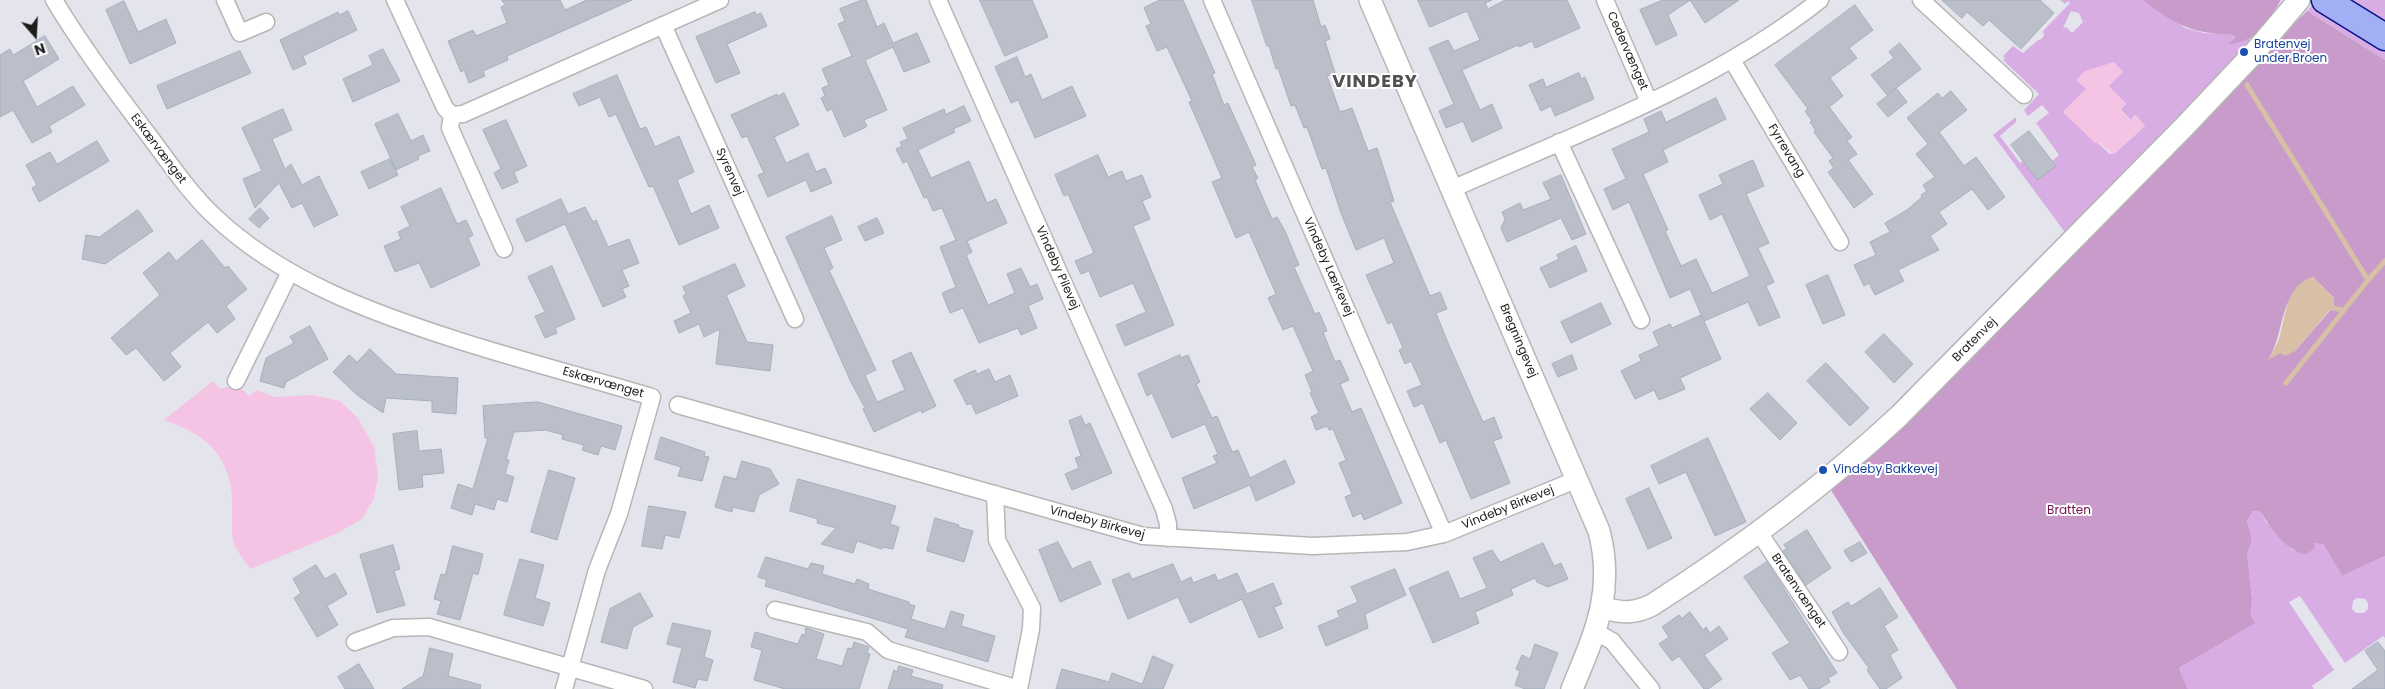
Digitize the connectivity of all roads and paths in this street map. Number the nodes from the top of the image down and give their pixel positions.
1 (54, 0) edge
2 (225, 0) edge
3 (396, 0) edge
4 (720, 0) edge
5 (938, 0) edge
6 (1212, 0) edge
7 (1370, 0) edge
8 (1605, 0) edge
9 (1820, 0) edge
10 (1921, 0) edge
11 (2299, 0) edge
12 (2325, 0) edge
13 (266, 22) dead end
14 (663, 25) junction
15 (2385, 38) edge
16 (1732, 60) junction
17 (2024, 95) dead end
18 (1649, 102) junction
19 (452, 115) junction
20 (1559, 142) junction
21 (1452, 189) junction
22 (1840, 242) dead end
23 (504, 249) dead end
24 (290, 272) junction
25 (795, 319) dead end
26 (1641, 320) dead end
27 (236, 381) dead end
28 (678, 405) dead end
29 (1578, 479) junction
30 (995, 494) junction
31 (1758, 531) junction
32 (1444, 534) junction
33 (1168, 538) junction
34 (1603, 608) junction
35 (775, 610) dead end
36 (1596, 632) junction
37 (355, 642) dead end
38 (1839, 652) dead end
39 (571, 668) junction
40 (564, 689) edge
41 (644, 689) edge
42 (1019, 689) edge
43 (1572, 689) edge
44 (1651, 689) edge

1 - 24 street, Eskærvænget
2 - 13 street
3 - 19 street
4 - 14 street
5 - 33 street, Vindeby Pilevej
6 - 32 street, Vindeby Lærkevej
7 - 21 street, Bregningevej
8 - 18 street, Cedervænget
9 - 16 street
10 - 17 street
11 - 31 street, Bratenvej
12 - 15 main road
14 - 19 street
14 - 25 street, Syrenvej
16 - 18 street
16 - 22 street, Fyrrevang
18 - 20 street
19 - 23 street
20 - 21 street
20 - 26 street
21 - 29 street, Bregningevej
24 - 27 street
24 - 39 street, Eskærvænget
28 - 30 street, Vindeby Birkevej
29 - 32 street, Vindeby Birkevej
29 - 34 street, Bregningevej
30 - 33 street, Vindeby Birkevej
30 - 42 street
31 - 34 street, Bratenvej
31 - 38 street, Bratenvænget
32 - 33 street, Vindeby Birkevej
34 - 36 street, Bregningevej
35 - 42 street
36 - 43 street, Bregningevej
36 - 44 street
37 - 39 street
39 - 40 street, Eskærvænget
39 - 41 street

